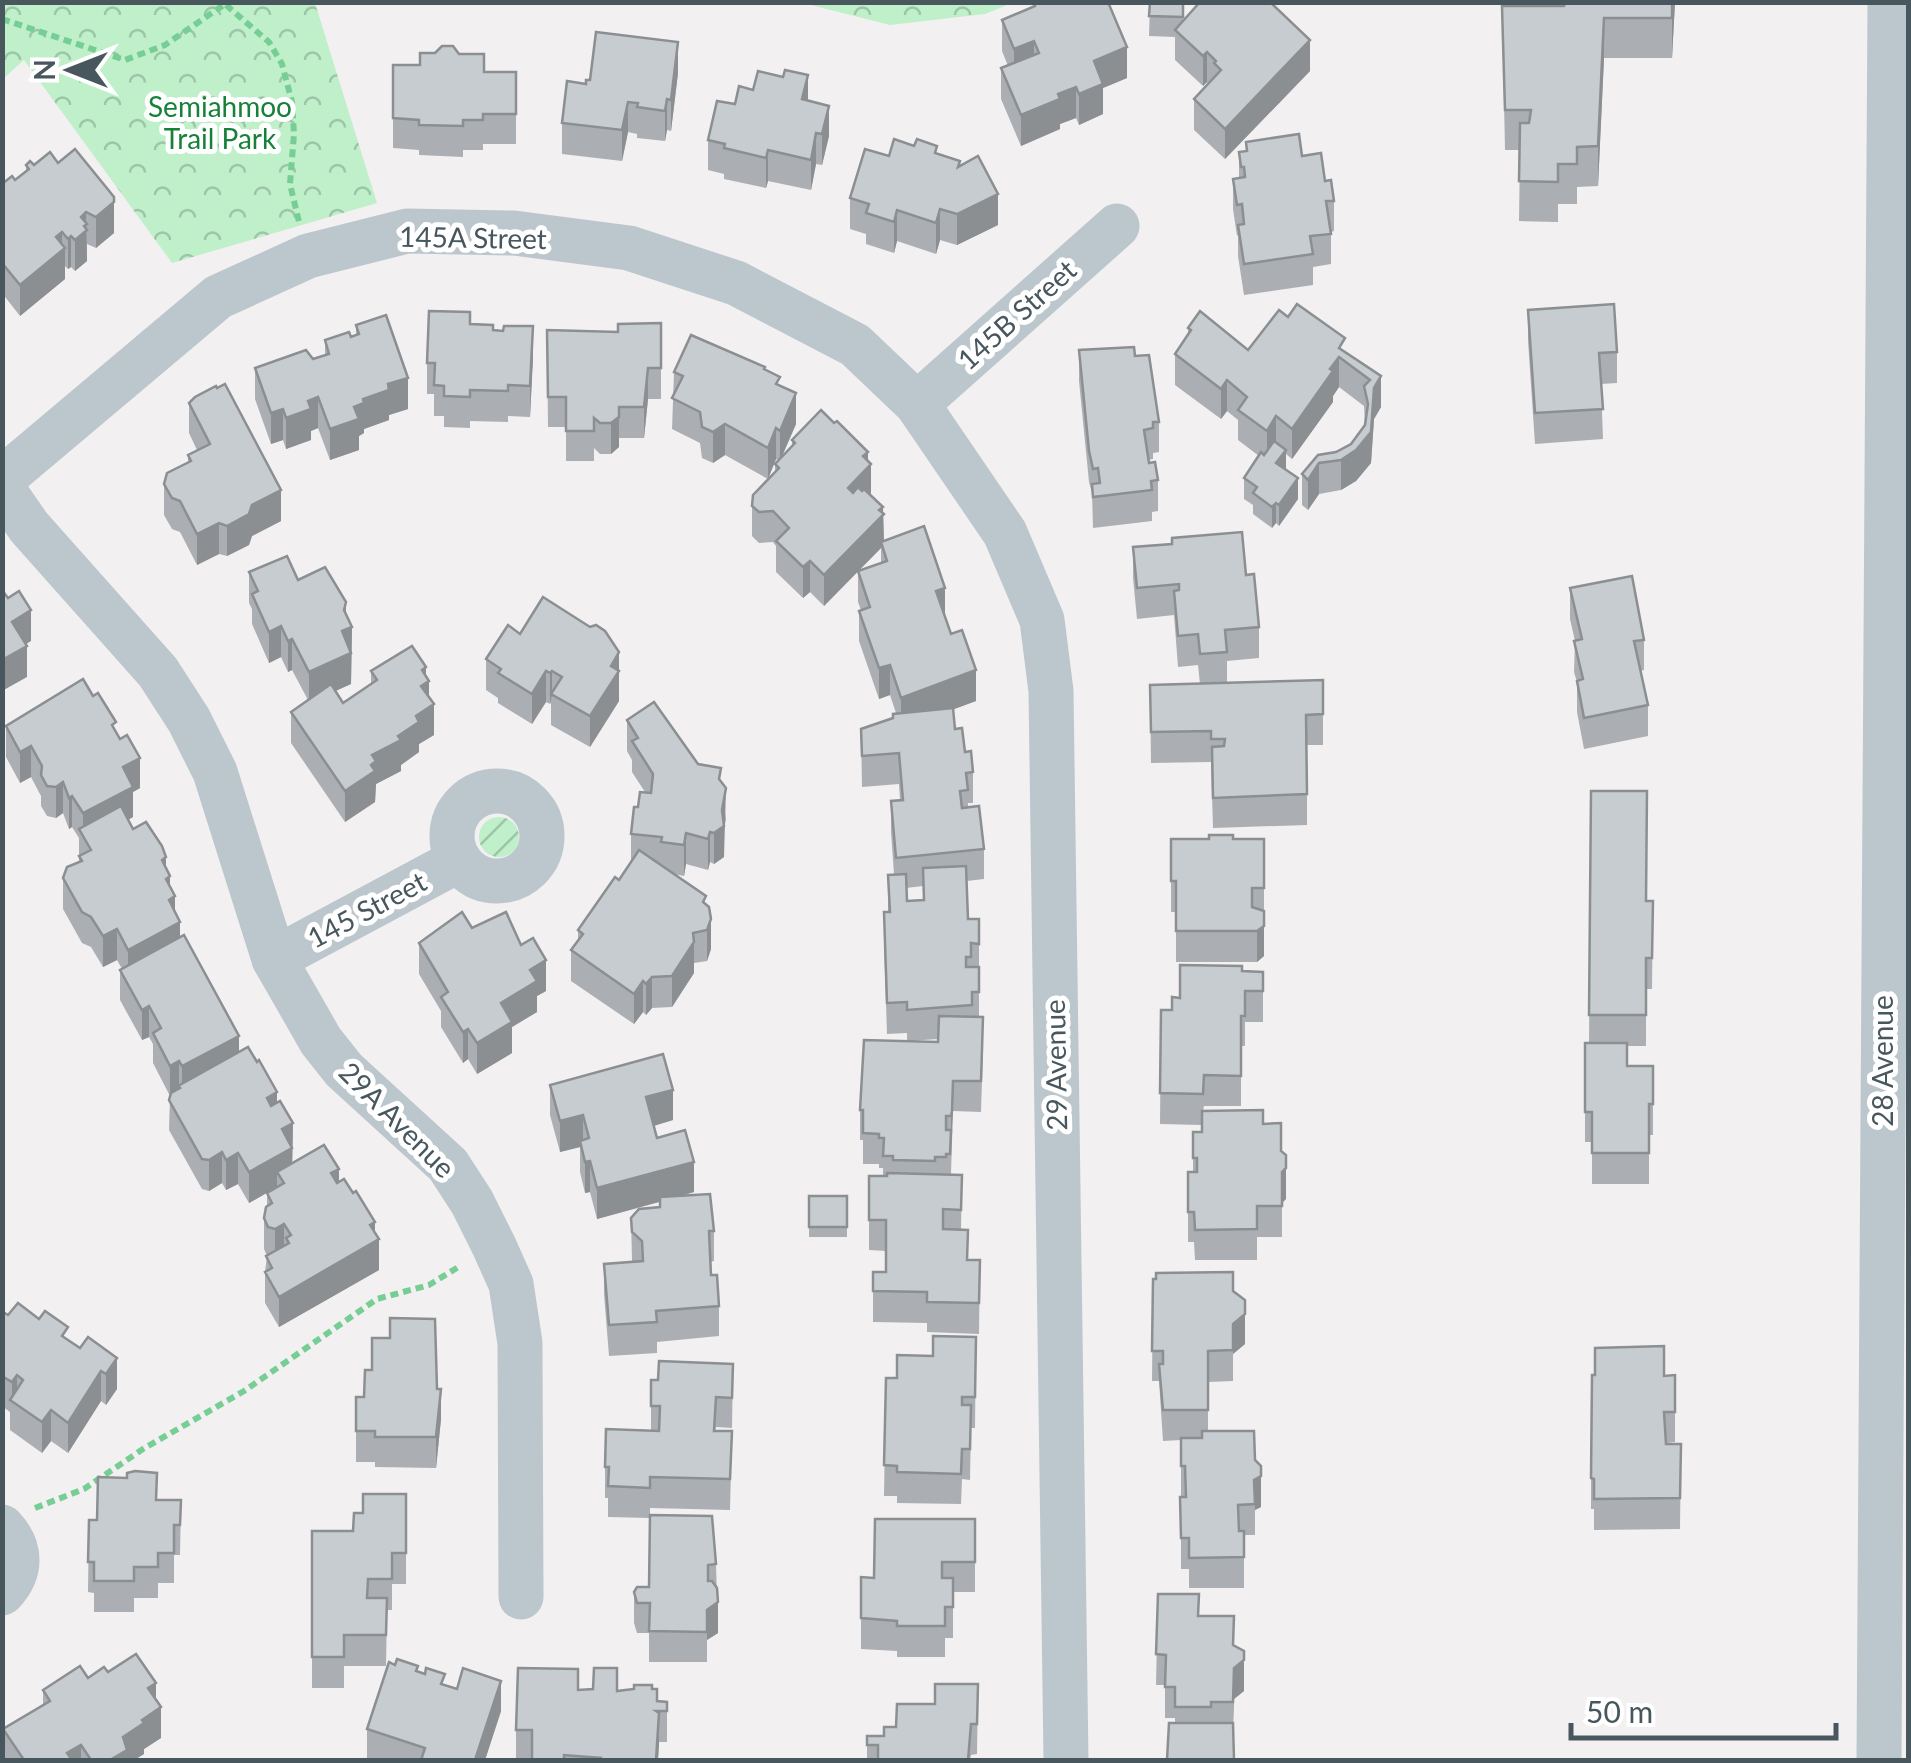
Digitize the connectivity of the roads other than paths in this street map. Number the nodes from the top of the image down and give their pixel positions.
1 (1890, 2) edge
2 (1118, 226) dead end
3 (918, 404) junction
4 (2, 480) edge
5 (2, 488) edge
6 (459, 860) dead end
7 (274, 959) junction
8 (13, 1520) edge
9 (2, 1594) edge
10 (522, 1596) dead end
11 (1066, 1760) edge
12 (1878, 1760) edge

1 - 12 street, 28 Avenue
2 - 3 street, 145B Street
3 - 4 street, 145A Street
3 - 11 street, 29 Avenue
5 - 7 street, 29A Avenue
6 - 7 street, 145 Street
7 - 10 street, 29A Avenue
8 - 9 street

